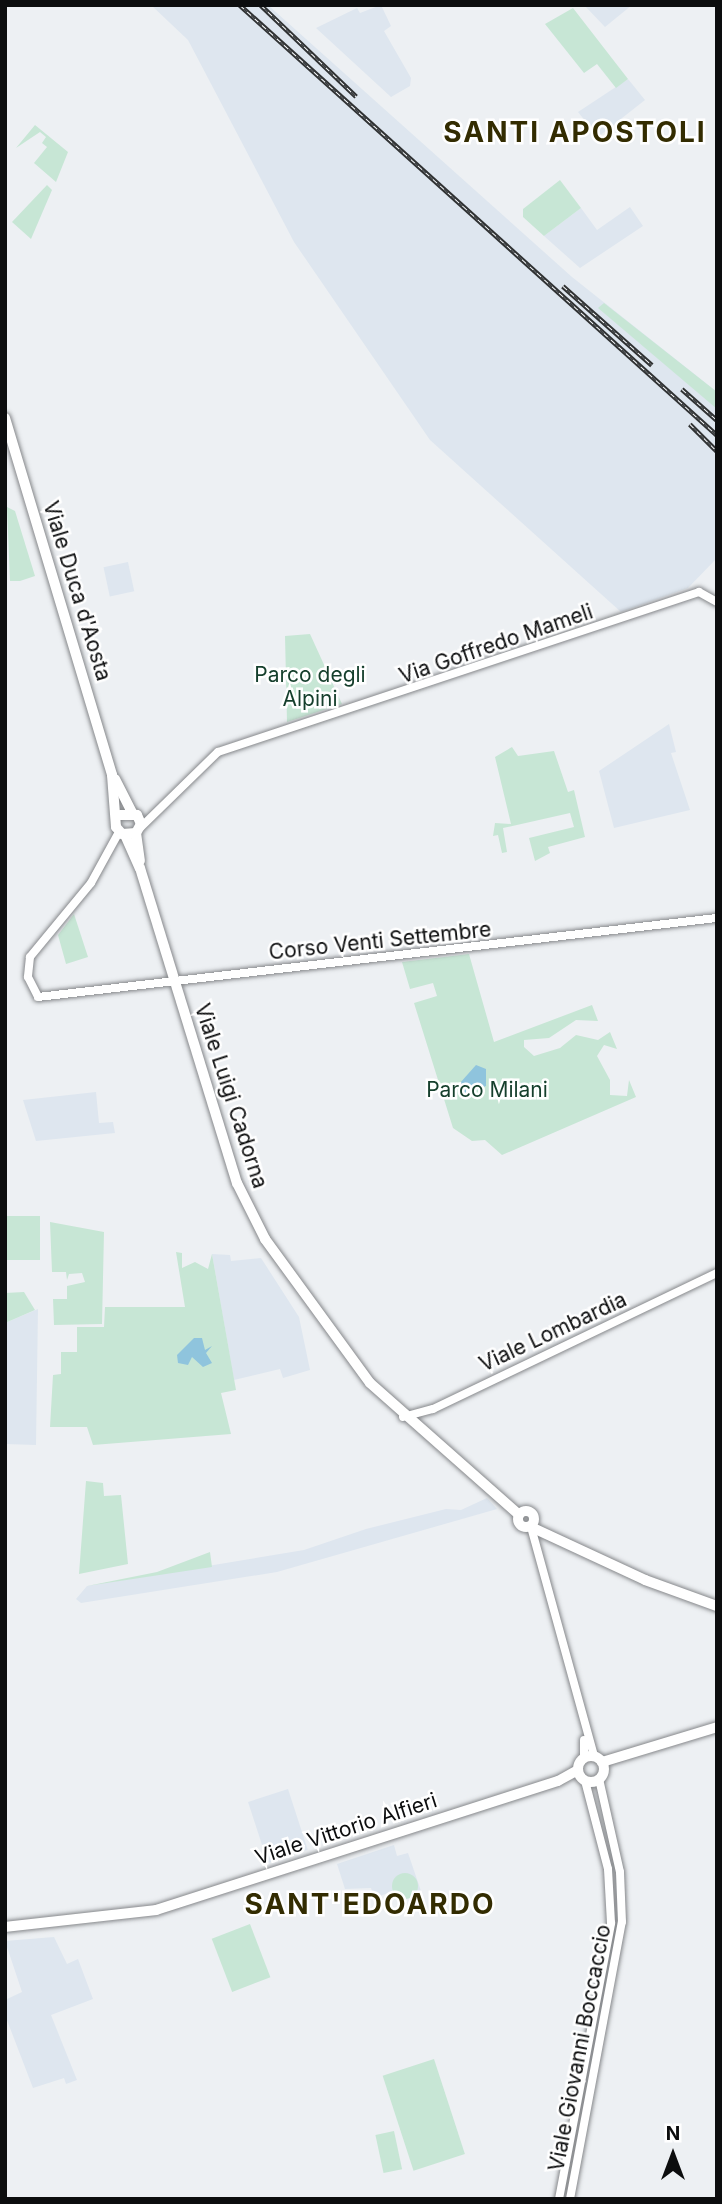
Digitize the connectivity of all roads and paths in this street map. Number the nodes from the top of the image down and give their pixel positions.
1 (5, 418) edge
2 (717, 602) edge
3 (113, 775) junction
4 (159, 804) junction
5 (133, 813) junction
6 (120, 815) junction
7 (130, 832) junction
8 (717, 918) edge
9 (174, 981) junction
10 (48, 999) joint
11 (717, 1273) edge
12 (403, 1417) junction
13 (529, 1524) junction
14 (556, 1537) junction
15 (566, 1542) junction
16 (534, 1547) junction
17 (717, 1606) edge
18 (717, 1727) edge
19 (596, 1766) junction
20 (581, 1776) junction
21 (5, 1927) edge
22 (559, 2199) edge
23 (570, 2199) edge

1 - 3 main road, Viale Duca d'Aosta
2 - 4 street, Via Goffredo Mameli
3 - 5 main road, Viale Duca d'Aosta
3 - 6 main road, Viale Duca d'Aosta
4 - 5 street, Via Goffredo Mameli
4 - 7 street, Via Goffredo Mameli
5 - 6 main road
5 - 7 main road, Viale Duca d'Aosta
6 - 7 main road, Viale Duca d'Aosta
7 - 9 main road
7 - 10 street, Via Goffredo Mameli
8 - 9 street, Corso Venti Settembre
9 - 10 street, Corso Venti Settembre
9 - 12 main road, Viale Luigi Cadorna
11 - 12 street, Viale Lombardia
12 - 13 main road, Viale Luigi Cadorna
13 - 14 main road
13 - 15 main road
13 - 16 street, Viale Giovanni Boccaccio
14 - 15 main road
14 - 16 street
15 - 17 main road
16 - 19 street, Viale Giovanni Boccaccio
18 - 19 main road
19 - 20 main road, Viale Vittorio Alfieri
19 - 20 main road
19 - 23 street, Viale Giovanni Boccaccio
20 - 21 main road, Viale Vittorio Alfieri
20 - 22 street, Viale Giovanni Boccaccio

